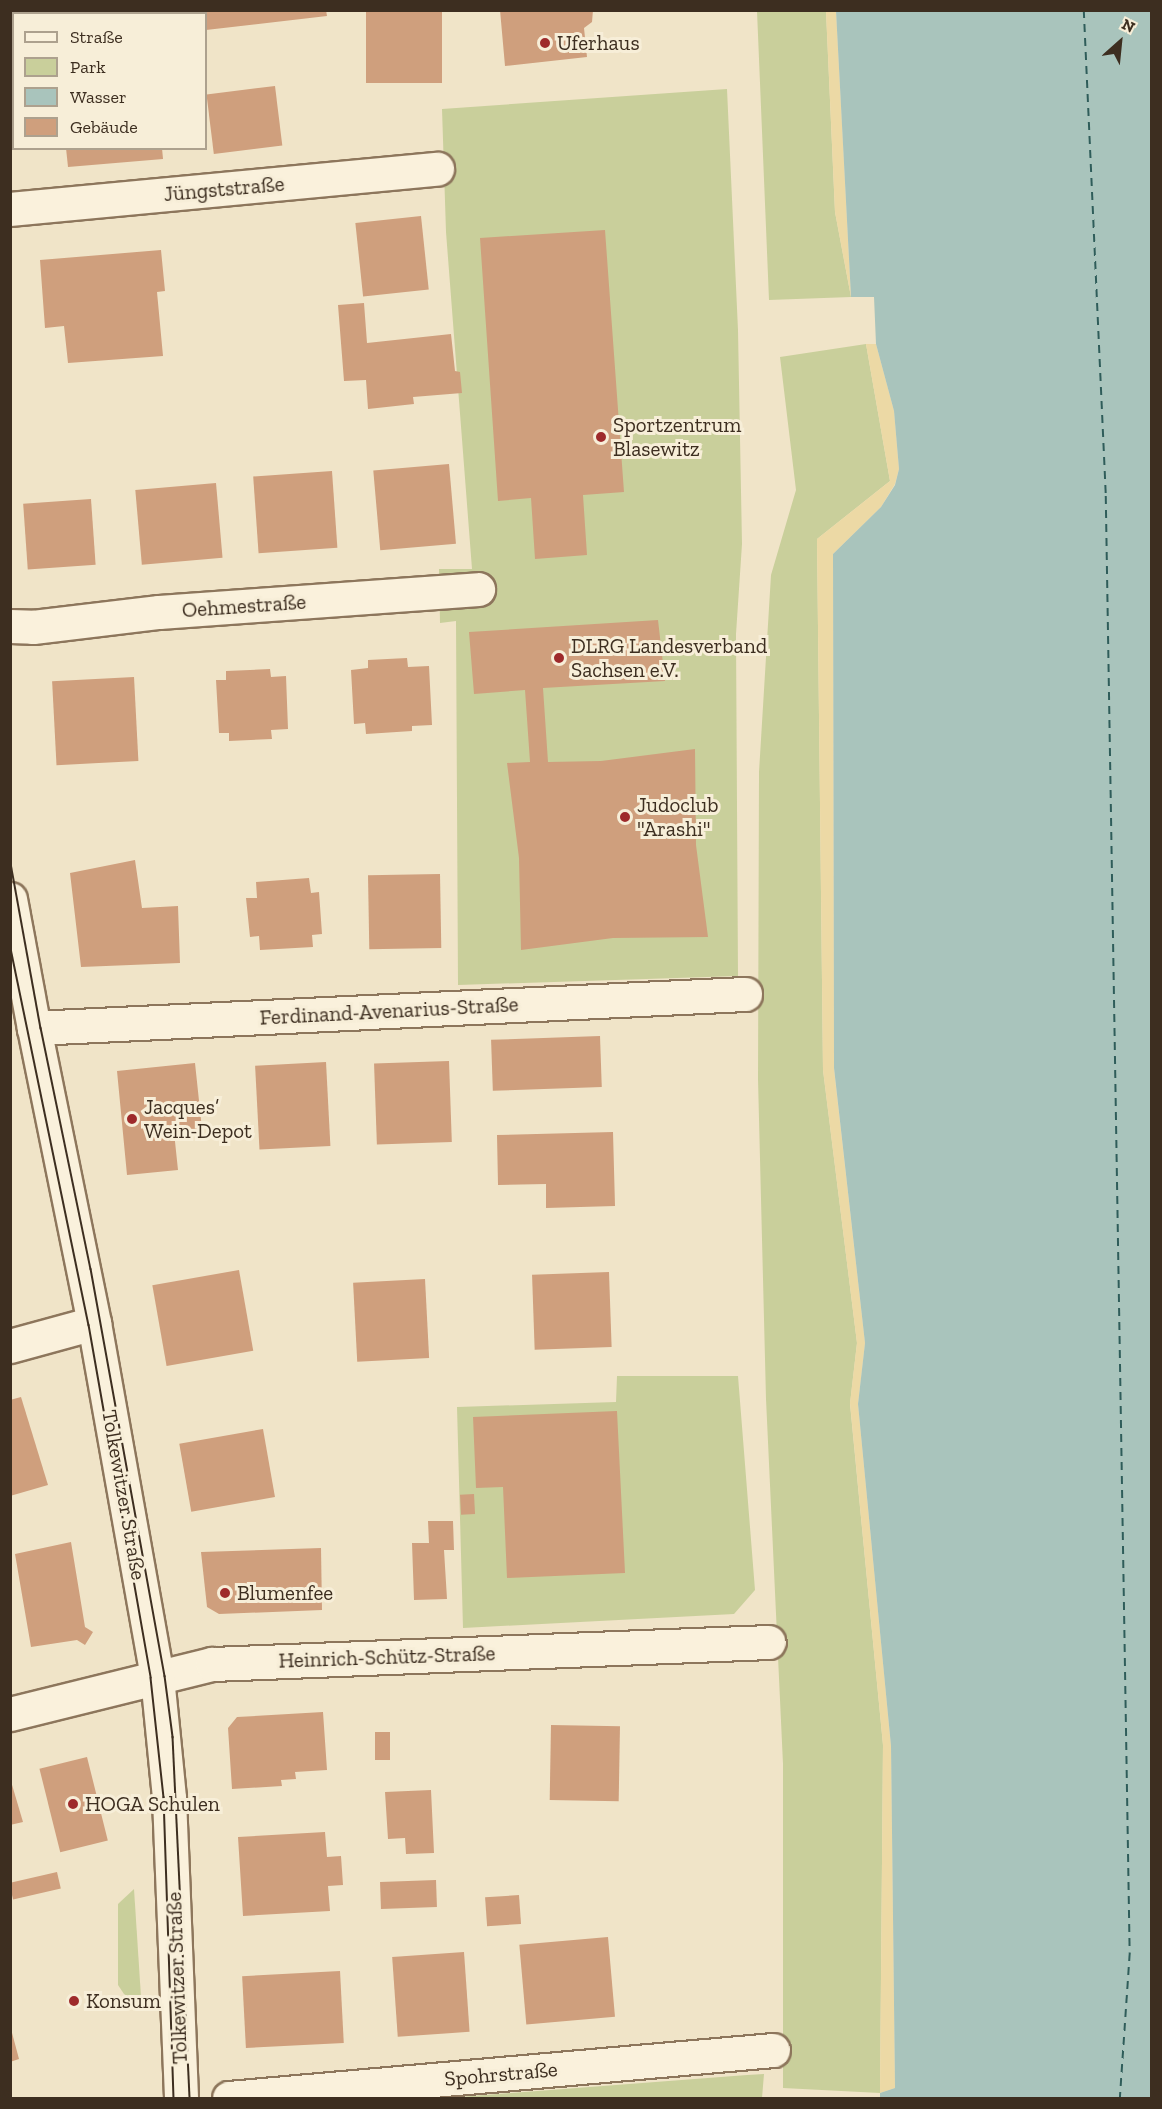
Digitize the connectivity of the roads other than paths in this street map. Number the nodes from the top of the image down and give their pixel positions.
1 (436, 169) dead end
2 (10, 209) edge
3 (478, 589) dead end
4 (10, 626) edge
5 (10, 899) edge
6 (745, 994) dead end
7 (34, 1028) junction
8 (94, 1323) junction
9 (10, 1346) edge
10 (769, 1642) dead end
11 (157, 1677) junction
12 (10, 1714) edge
13 (773, 2050) dead end
14 (181, 2098) edge
15 (229, 2098) edge

1 - 2 street, Jüngststraße
3 - 4 street, Oehmestraße
5 - 7 street, Tolkewitzer Straße
6 - 7 street, Ferdinand-Avenarius-Straße
7 - 8 street, Tolkewitzer Straße
8 - 9 street
8 - 11 street, Tolkewitzer Straße
10 - 11 street, Heinrich-Schütz-Straße
11 - 12 street, Heinrich-Schütz-Straße
11 - 14 street, Tolkewitzer Straße
13 - 15 street, Spohrstraße

